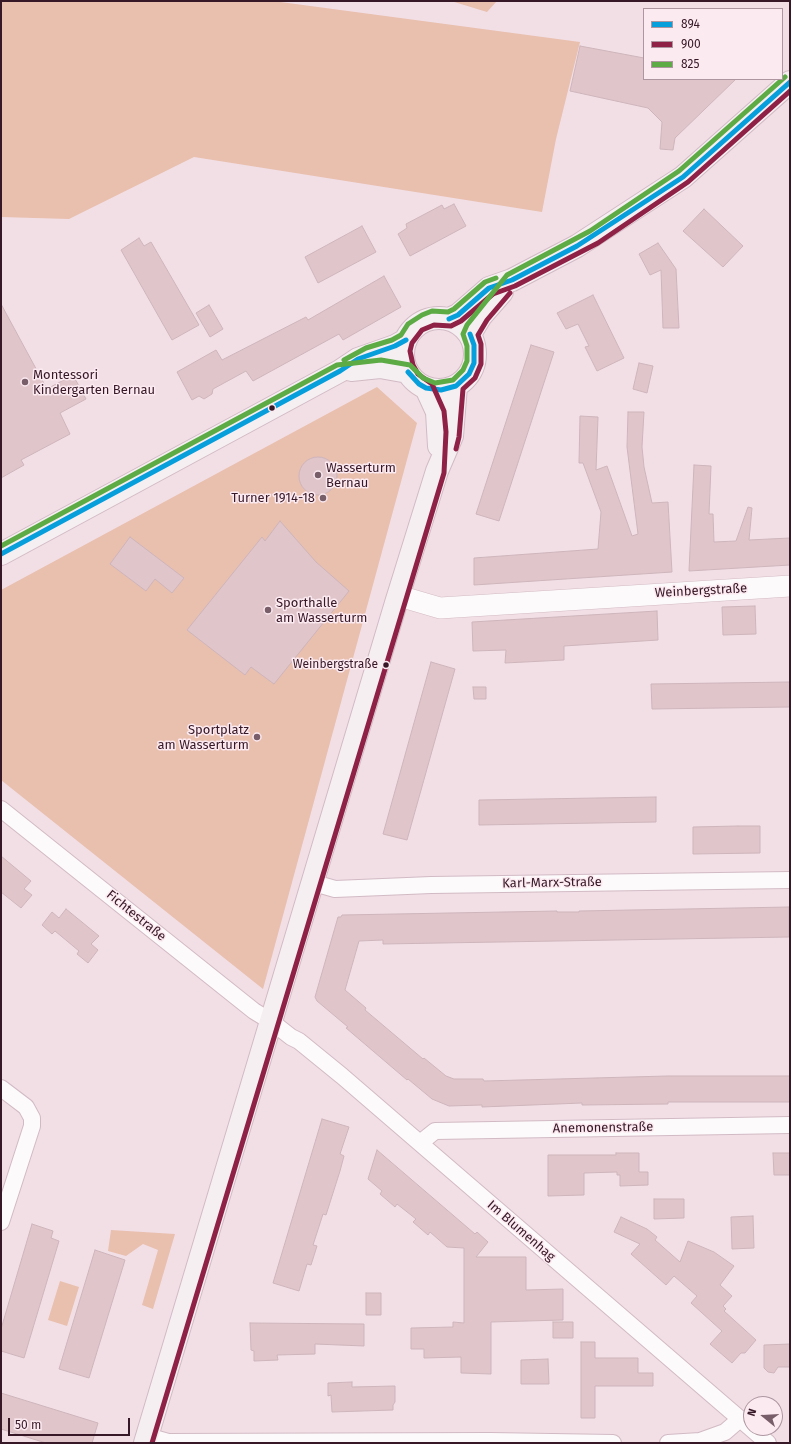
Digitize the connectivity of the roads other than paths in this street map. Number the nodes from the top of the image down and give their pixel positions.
1 (790, 82) edge
2 (512, 280) junction
3 (449, 319) junction
4 (470, 334) junction
5 (406, 340) junction
6 (340, 371) junction
7 (408, 372) junction
8 (456, 386) junction
9 (426, 388) junction
10 (437, 471) junction
11 (1, 554) edge
12 (790, 586) edge
13 (399, 596) junction
14 (1, 809) edge
15 (790, 880) edge
16 (314, 883) junction
17 (272, 1022) junction
18 (1, 1088) edge
19 (790, 1125) edge
20 (420, 1143) junction
21 (1, 1222) edge
22 (740, 1418) junction
23 (146, 1440) edge
24 (490, 1442) edge
25 (613, 1443) edge
26 (668, 1443) edge
27 (768, 1443) edge

1 - 2 main road
2 - 3 main road
2 - 4 main road
3 - 4 main road
3 - 5 main road
4 - 8 main road
5 - 6 main road
5 - 7 main road
6 - 7 main road
6 - 11 main road
7 - 9 main road
8 - 9 main road
8 - 10 main road
9 - 10 main road
10 - 13 main road
12 - 13 street, Weinbergstraße
13 - 16 main road
14 - 17 street, Fichtestraße
15 - 16 street, Karl-Marx-Straße
16 - 17 main road
17 - 20 street, Im Blumenhag
17 - 23 main road
18 - 21 street
19 - 20 street, Anemonenstraße
20 - 22 street, Im Blumenhag
22 - 26 street
22 - 27 street, Im Blumenhag
23 - 24 street
24 - 25 street

